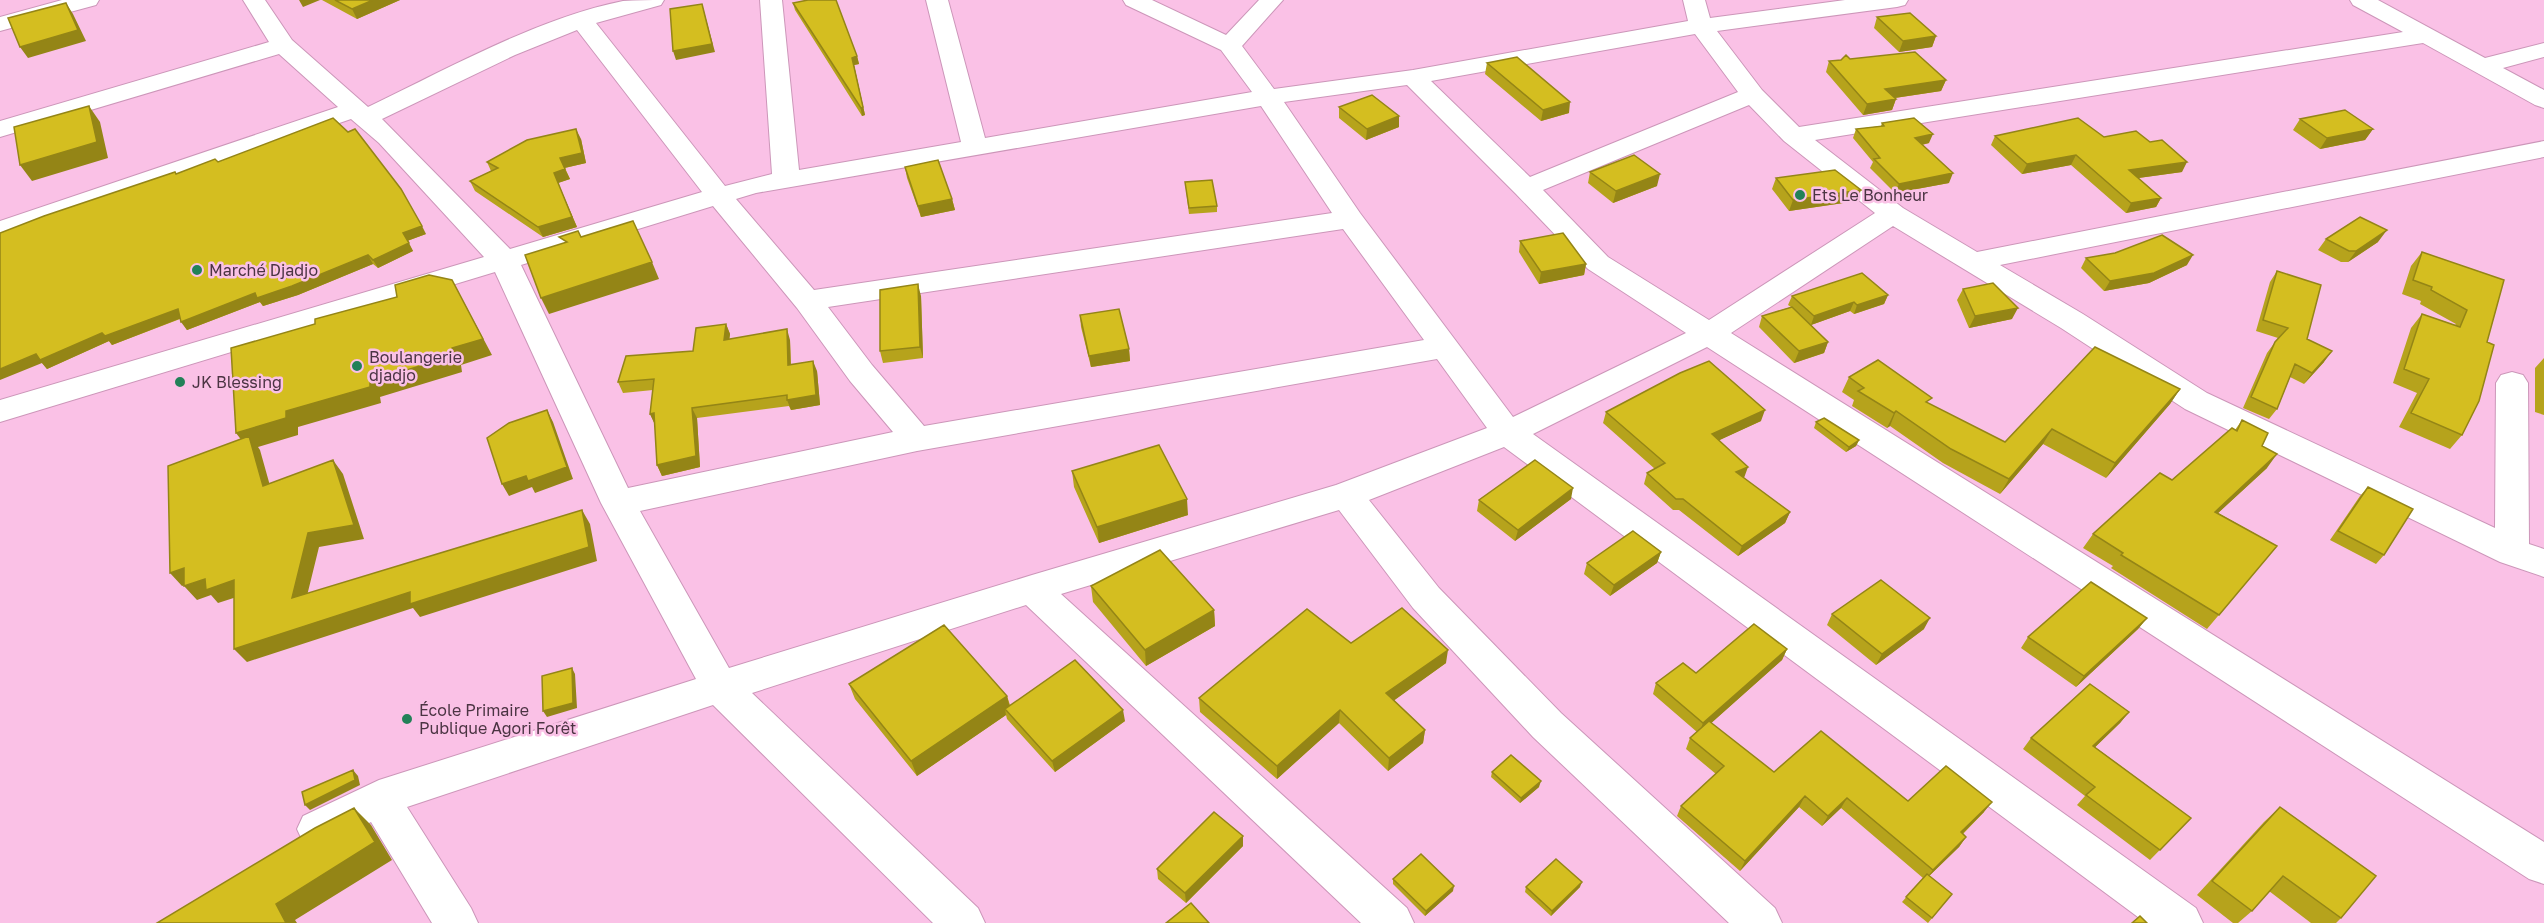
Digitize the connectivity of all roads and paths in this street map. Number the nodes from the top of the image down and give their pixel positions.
1 (88, 0) edge
2 (254, 0) edge
3 (653, 0) edge
4 (771, 0) edge
5 (937, 0) edge
6 (1134, 0) edge
7 (1272, 0) edge
8 (1897, 0) edge
9 (2361, 0) edge
10 (1697, 13) edge
11 (581, 19) junction
12 (0, 24) edge
13 (2424, 36) junction
14 (283, 45) junction
15 (1229, 45) junction
16 (2544, 50) edge
17 (2482, 66) junction
18 (1413, 77) junction
19 (1753, 95) junction
20 (1268, 97) junction
21 (2544, 100) edge
22 (361, 113) junction
23 (0, 129) edge
24 (1793, 136) junction
25 (975, 148) junction
26 (2544, 149) edge
27 (786, 179) junction
28 (1526, 188) junction
29 (718, 195) junction
30 (1893, 214) junction
31 (1350, 219) junction
32 (0, 230) edge
33 (504, 260) junction
34 (1975, 261) junction
35 (807, 301) junction
36 (1710, 333) junction
37 (1444, 347) junction
38 (2512, 383) dead end
39 (0, 411) edge
40 (1508, 433) junction
41 (917, 439) junction
42 (1347, 495) junction
43 (618, 503) junction
44 (2512, 552) junction
45 (2544, 563) edge
46 (1032, 589) junction
47 (720, 687) junction
48 (379, 798) junction
49 (291, 846) edge
50 (2544, 865) edge
51 (456, 923) edge
52 (963, 923) edge
53 (1392, 923) edge
54 (1760, 923) edge
55 (2181, 923) edge

1 - 12 street
2 - 14 street
3 - 11 street
4 - 27 street
5 - 25 street
6 - 15 street
7 - 15 street
8 - 10 street
9 - 13 street
10 - 18 street
10 - 19 street
11 - 22 street
11 - 29 street
13 - 17 street
13 - 24 street
14 - 22 street
14 - 23 street
15 - 20 street
16 - 17 street
17 - 21 street
18 - 20 street
18 - 28 street
19 - 24 street
19 - 28 street
20 - 25 street
20 - 31 street
22 - 32 street
22 - 33 street
24 - 30 street
25 - 27 street
26 - 34 street
27 - 29 street
28 - 36 street
29 - 33 street
29 - 35 street
30 - 34 street
30 - 36 street
31 - 35 street
31 - 37 street
33 - 39 street
33 - 43 street
34 - 44 street
35 - 41 street
36 - 40 street
36 - 50 street
37 - 40 street
37 - 41 street
38 - 44 street
40 - 42 street
40 - 55 street
41 - 43 street
42 - 46 street
42 - 54 street
43 - 47 street
44 - 45 street
46 - 47 street
46 - 53 street
47 - 48 street
47 - 52 street
48 - 49 street
48 - 51 street

